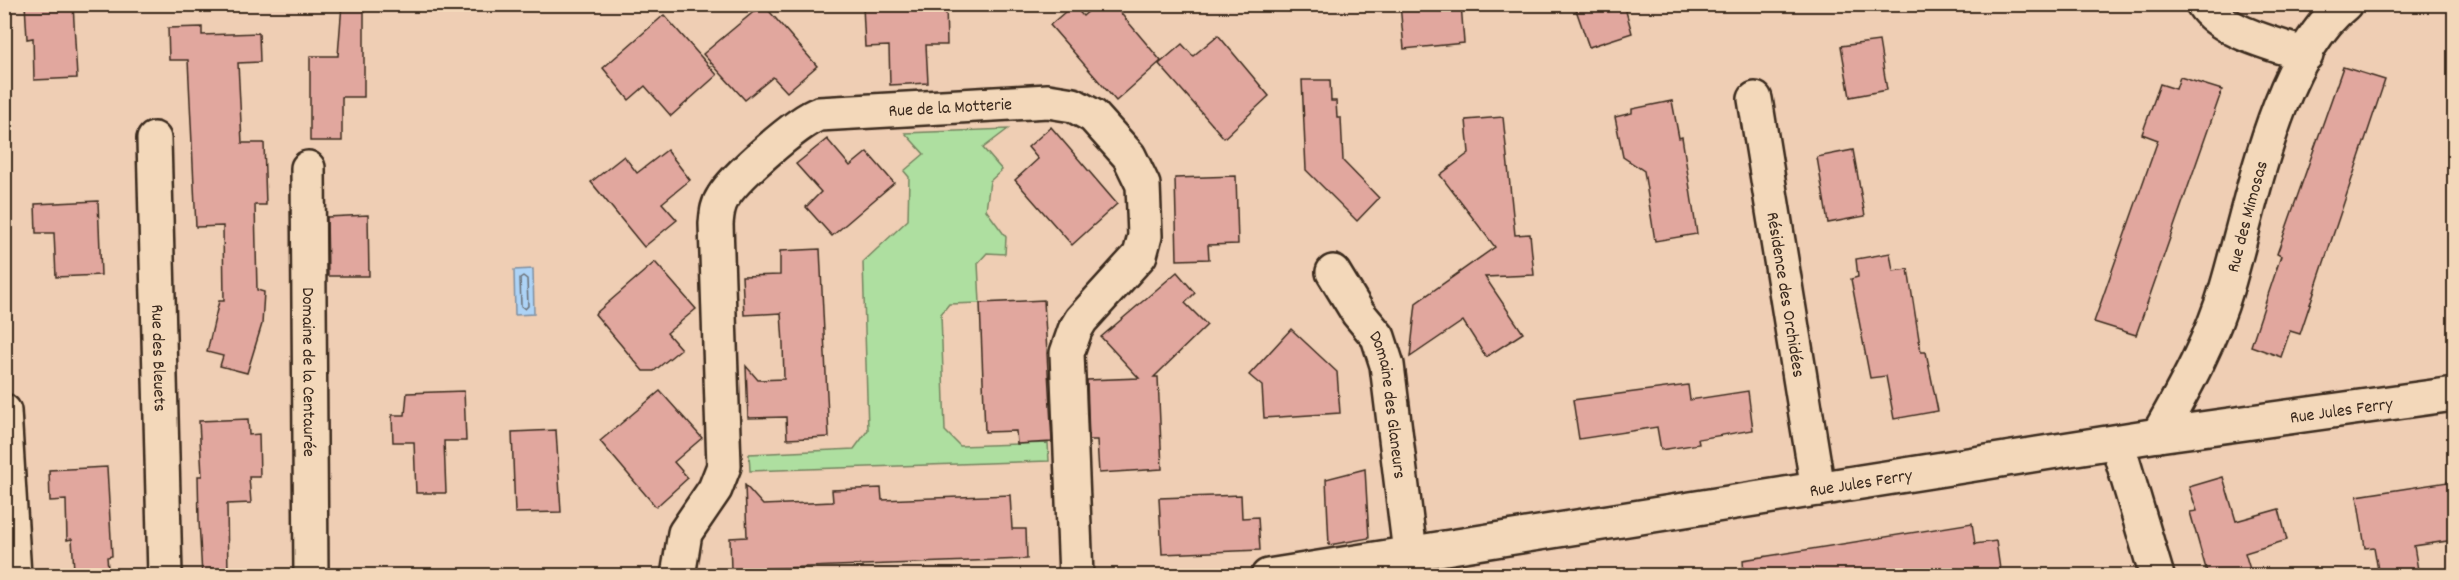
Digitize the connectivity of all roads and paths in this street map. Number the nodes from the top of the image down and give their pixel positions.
1 (2203, 4) edge
2 (2345, 4) edge
3 (2306, 55) junction
4 (1755, 99) dead end
5 (154, 139) dead end
6 (308, 168) dead end
7 (1333, 272) dead end
8 (2454, 394) edge
9 (4, 411) edge
10 (2158, 435) junction
11 (2117, 442) junction
12 (1818, 489) junction
13 (1410, 553) junction
14 (14, 576) edge
15 (165, 576) edge
16 (311, 576) edge
17 (678, 576) edge
18 (1076, 576) edge
19 (1268, 576) edge
20 (2157, 576) edge

1 - 3 street
2 - 3 street, Rue des Mimosas
3 - 10 street, Rue des Mimosas
4 - 12 street, Résidence des Orchidées
5 - 15 street, Rue des Bleuets
6 - 16 street, Domaine de la Centaurée
7 - 13 street, Domaine des Glaneurs
8 - 10 street, Rue Jules Ferry
9 - 14 street
10 - 11 street, Rue Jules Ferry
11 - 12 street, Rue Jules Ferry
11 - 20 street
12 - 13 street, Rue Jules Ferry
13 - 19 street, Rue Jules Ferry
17 - 18 street, Rue de la Motterie

